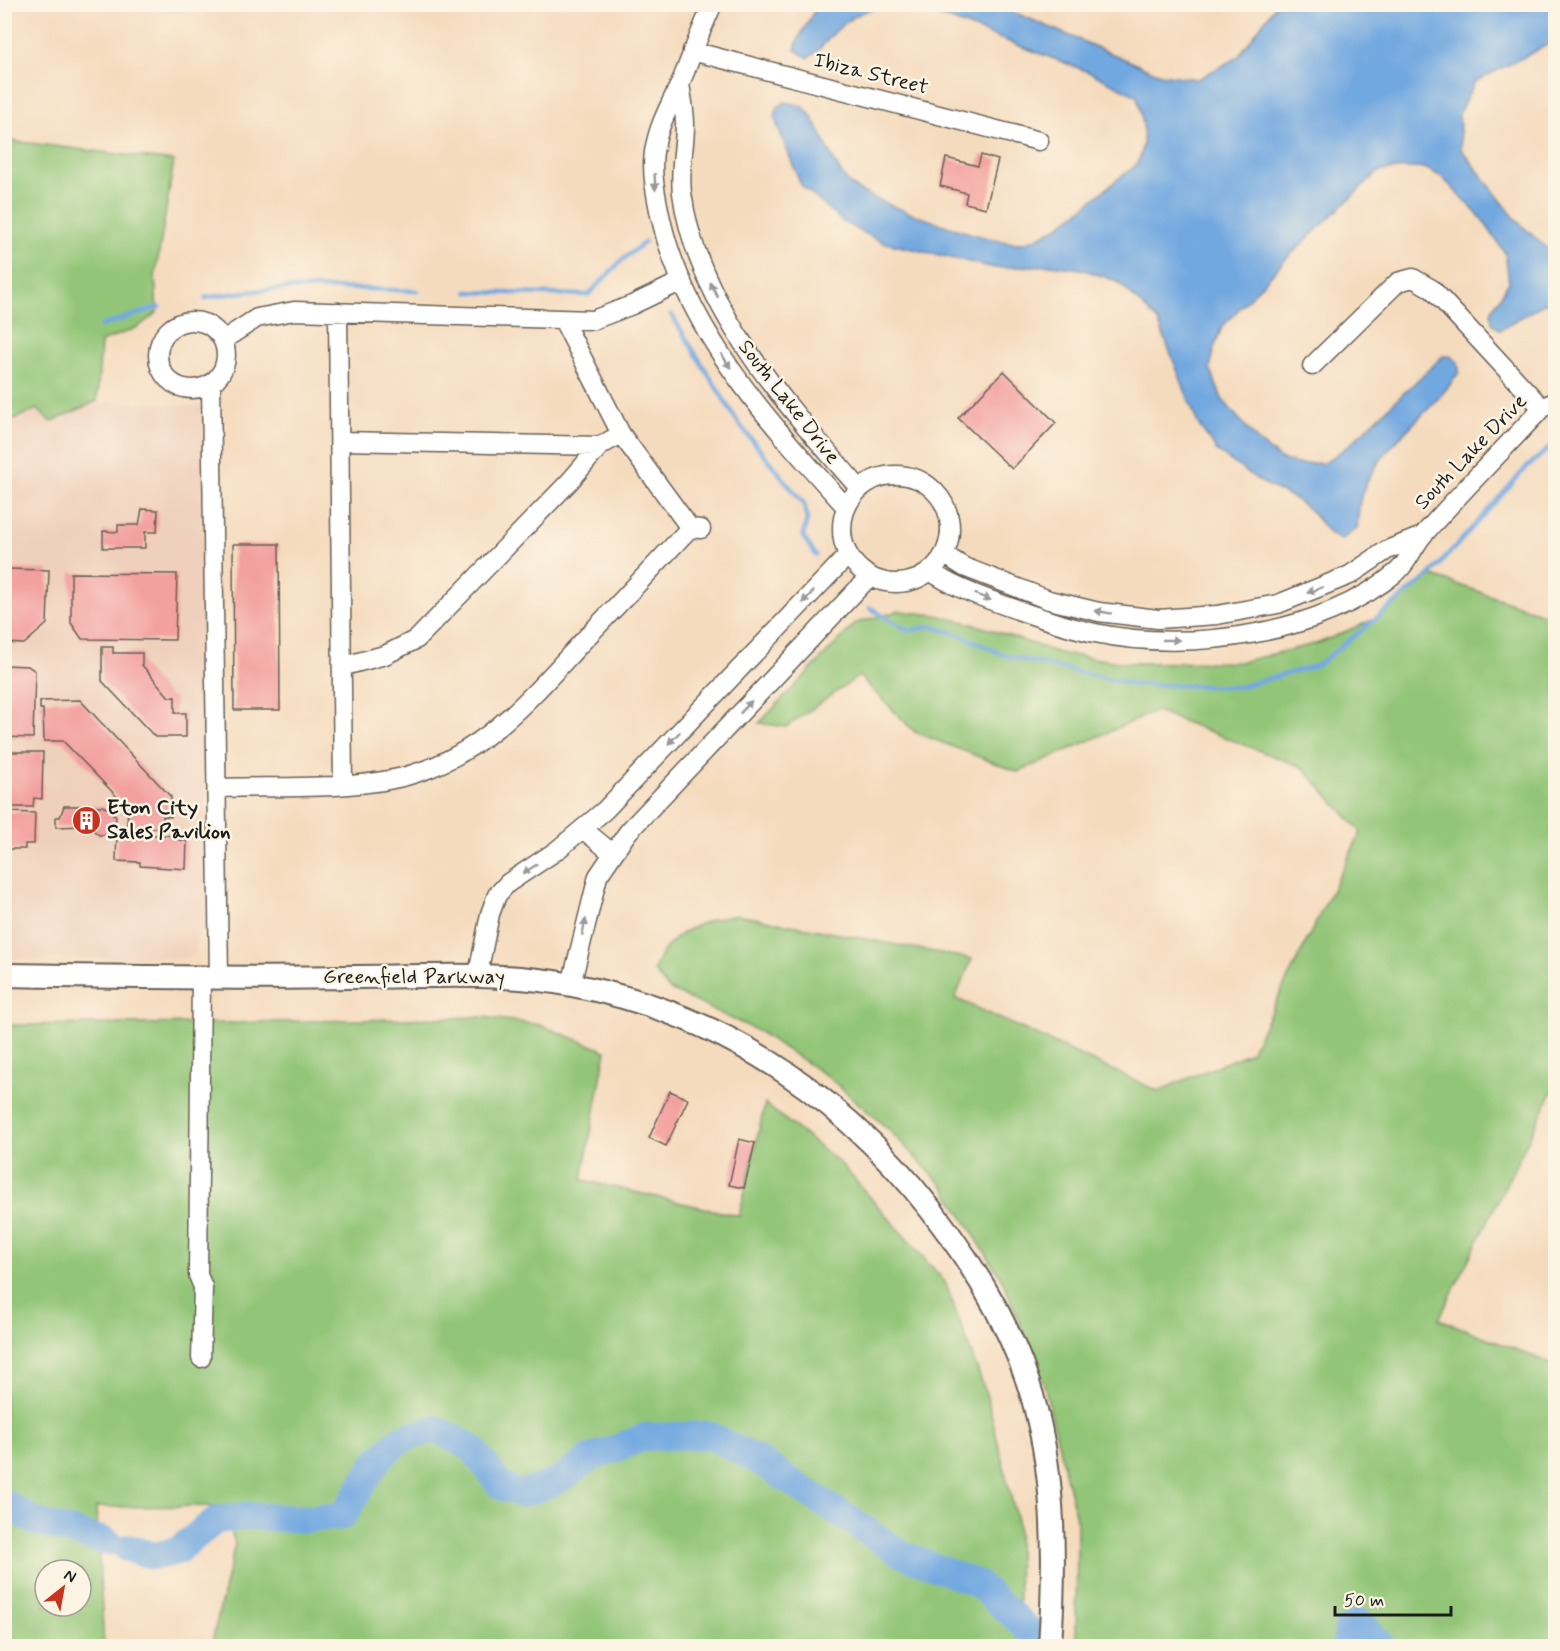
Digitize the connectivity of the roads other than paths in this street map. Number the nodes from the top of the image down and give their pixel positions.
1 (713, 4) edge
2 (692, 51) junction
3 (680, 84) junction
4 (1039, 141) dead end
5 (682, 282) junction
6 (338, 312) junction
7 (563, 320) junction
8 (223, 340) junction
9 (1312, 366) dead end
10 (211, 384) junction
11 (1549, 405) edge
12 (621, 434) junction
13 (340, 441) junction
14 (600, 446) junction
15 (860, 489) junction
16 (846, 507) junction
17 (1422, 536) junction
18 (848, 555) junction
19 (945, 555) junction
20 (930, 572) junction
21 (870, 576) junction
22 (344, 666) junction
23 (343, 784) junction
24 (218, 788) junction
25 (584, 830) junction
26 (612, 853) junction
27 (478, 974) junction
28 (4, 975) edge
29 (210, 977) junction
30 (572, 985) junction
31 (201, 1358) dead end
32 (1050, 1647) edge

1 - 2 street, South Lake Drive
2 - 3 street, South Lake Drive
2 - 4 street, Ibiza Street
3 -> 5 street, South Lake Drive
15 -> 3 street, South Lake Drive
5 - 7 street
5 -> 16 street, South Lake Drive
6 - 7 street
6 - 8 street
6 - 13 street
7 - 12 street
8 - 10 street
8 - 10 street
9 - 11 street
10 - 24 street
11 - 17 street, South Lake Drive
12 - 14 street
12 - 23 street
13 - 14 street
13 - 22 street
14 - 22 street
15 - 16 street
15 - 19 street
16 - 18 street
17 -> 19 street, South Lake Drive
20 -> 17 street, South Lake Drive
18 - 21 street
18 -> 25 street
19 - 20 street
20 - 21 street
26 -> 21 street
22 - 23 street
23 - 24 street
24 - 29 street
25 - 26 street
25 -> 27 street
30 -> 26 street
27 - 29 main road, Greenfield Parkway
27 - 30 main road, Greenfield Parkway
28 - 29 main road, Greenfield Parkway
29 - 31 street
30 - 32 main road, Greenfield Parkway

